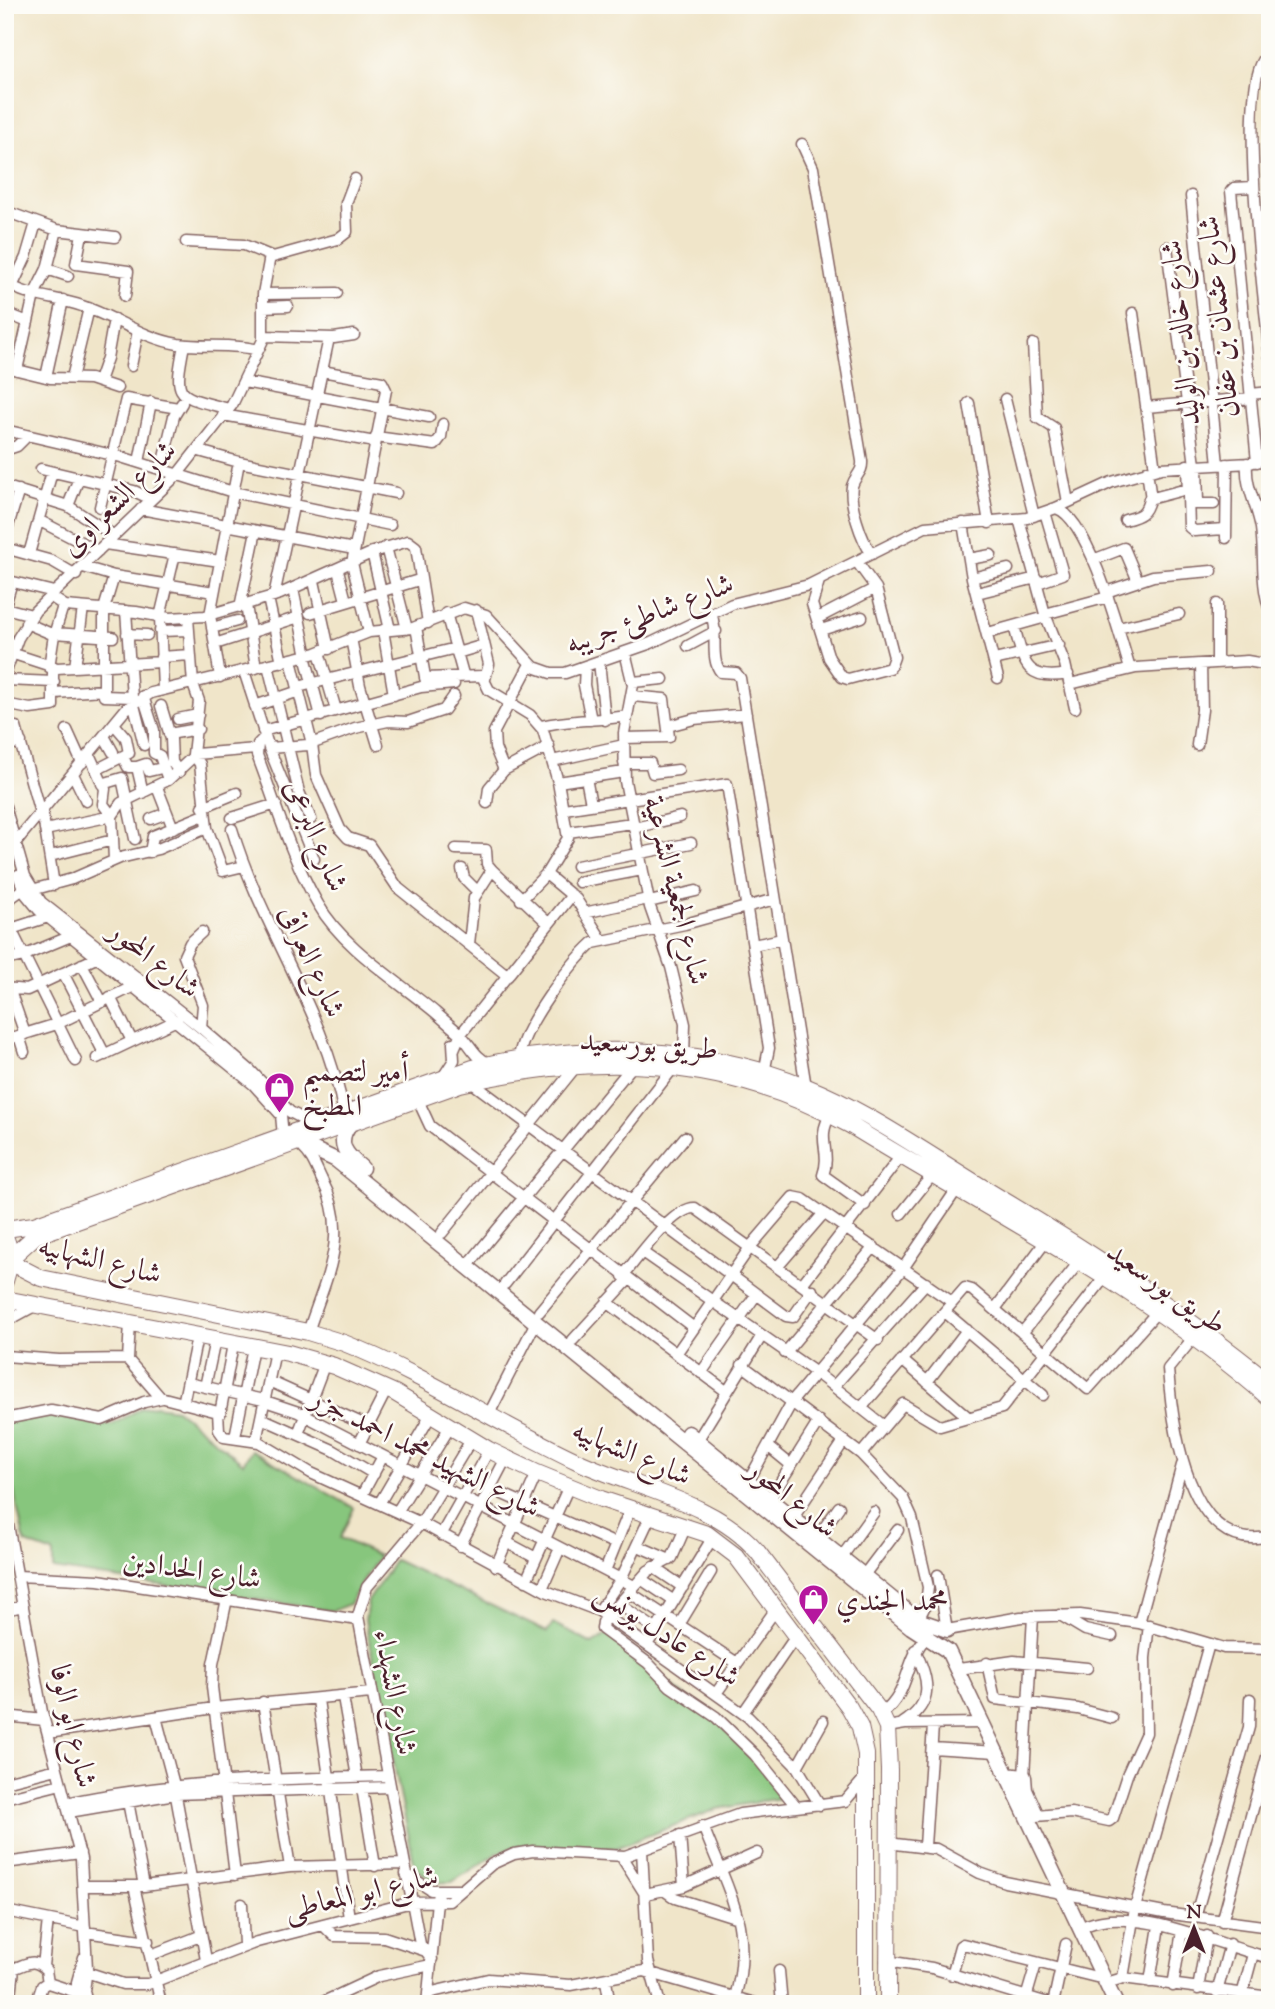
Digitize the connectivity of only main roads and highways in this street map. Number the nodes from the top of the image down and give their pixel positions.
1 (518, 1062) junction
2 (679, 1062) junction
3 (808, 1093) junction
4 (829, 1108) junction
5 (347, 1119) junction
6 (293, 1141) junction
7 (168, 1181) junction
8 (5, 1229) edge
9 (5, 1236) edge
10 (465, 1256) junction
11 (12, 1260) junction
12 (5, 1281) edge
13 (5, 1299) edge
14 (191, 1309) junction
15 (230, 1317) junction
16 (537, 1317) junction
17 (177, 1333) junction
18 (224, 1342) junction
19 (1270, 1383) edge
20 (430, 1384) junction
21 (1270, 1399) edge
22 (425, 1411) junction
23 (534, 1439) junction
24 (723, 1467) junction
25 (533, 1471) junction
26 (862, 1579) junction
27 (947, 1630) road end
28 (856, 1681) junction
29 (839, 1694) junction
30 (1006, 1776) junction
31 (1069, 1896) junction
32 (1109, 1975) junction
33 (887, 1978) junction
34 (865, 1979) junction
35 (888, 2002) edge
36 (866, 2003) edge
37 (1116, 2004) edge
38 (1125, 2004) edge

1 - 2 highway, طريق بورسعيد
1 - 2 highway, طريق بورسعيد
1 - 5 highway, طريق بورسعيد
1 - 5 highway, طريق بورسعيد
2 - 3 highway, طريق بورسعيد
2 - 3 highway, طريق بورسعيد
3 - 4 highway, طريق بورسعيد
4 - 19 highway, طريق بورسعيد
4 - 21 highway, طريق بورسعيد
5 - 6 highway, طريق بورسعيد
5 - 6 highway, طريق بورسعيد
5 - 10 main road, شارع المحور
6 - 7 highway, طريق بورسعيد
6 - 10 main road, شارع المحور
7 - 8 highway, طريق بورسعيد
7 - 11 highway, طريق بورسعيد
9 - 11 highway
10 - 16 main road, شارع المحور
10 - 16 main road, شارع المحور
11 - 12 highway
11 - 14 highway, شارع الشهابيه
13 - 17 highway, شارع الشهابيه
14 - 15 highway, شارع الشهابيه
14 - 17 highway
15 - 18 highway
15 - 20 highway, شارع الشهابيه
16 - 24 main road, شارع المحور
16 - 24 main road, شارع المحور
17 - 18 highway, شارع الشهابيه
18 - 22 highway, شارع الشهابيه
20 - 22 highway
20 - 23 highway, شارع الشهابيه
22 - 25 highway, شارع الشهابيه
23 - 25 highway
23 - 28 highway, شارع الشهابيه
24 - 26 main road, شارع المحور
24 - 26 main road, شارع المحور
25 - 29 highway, شارع الشهابيه
26 - 27 main road, شارع المحور
26 - 30 main road, شارع المحور
28 - 29 highway
28 - 33 highway, شارع الشهابيه
29 - 34 highway, شارع الشهابيه
30 - 31 main road, شارع المحور
30 - 31 main road, شارع المحور
31 - 32 main road, شارع المحور
31 - 32 main road, شارع المحور
32 - 37 main road, شارع المحور
32 - 38 main road, شارع المحور
33 - 34 highway
33 - 35 highway
34 - 36 highway, شارع الشهابيه
35 - 36 highway

